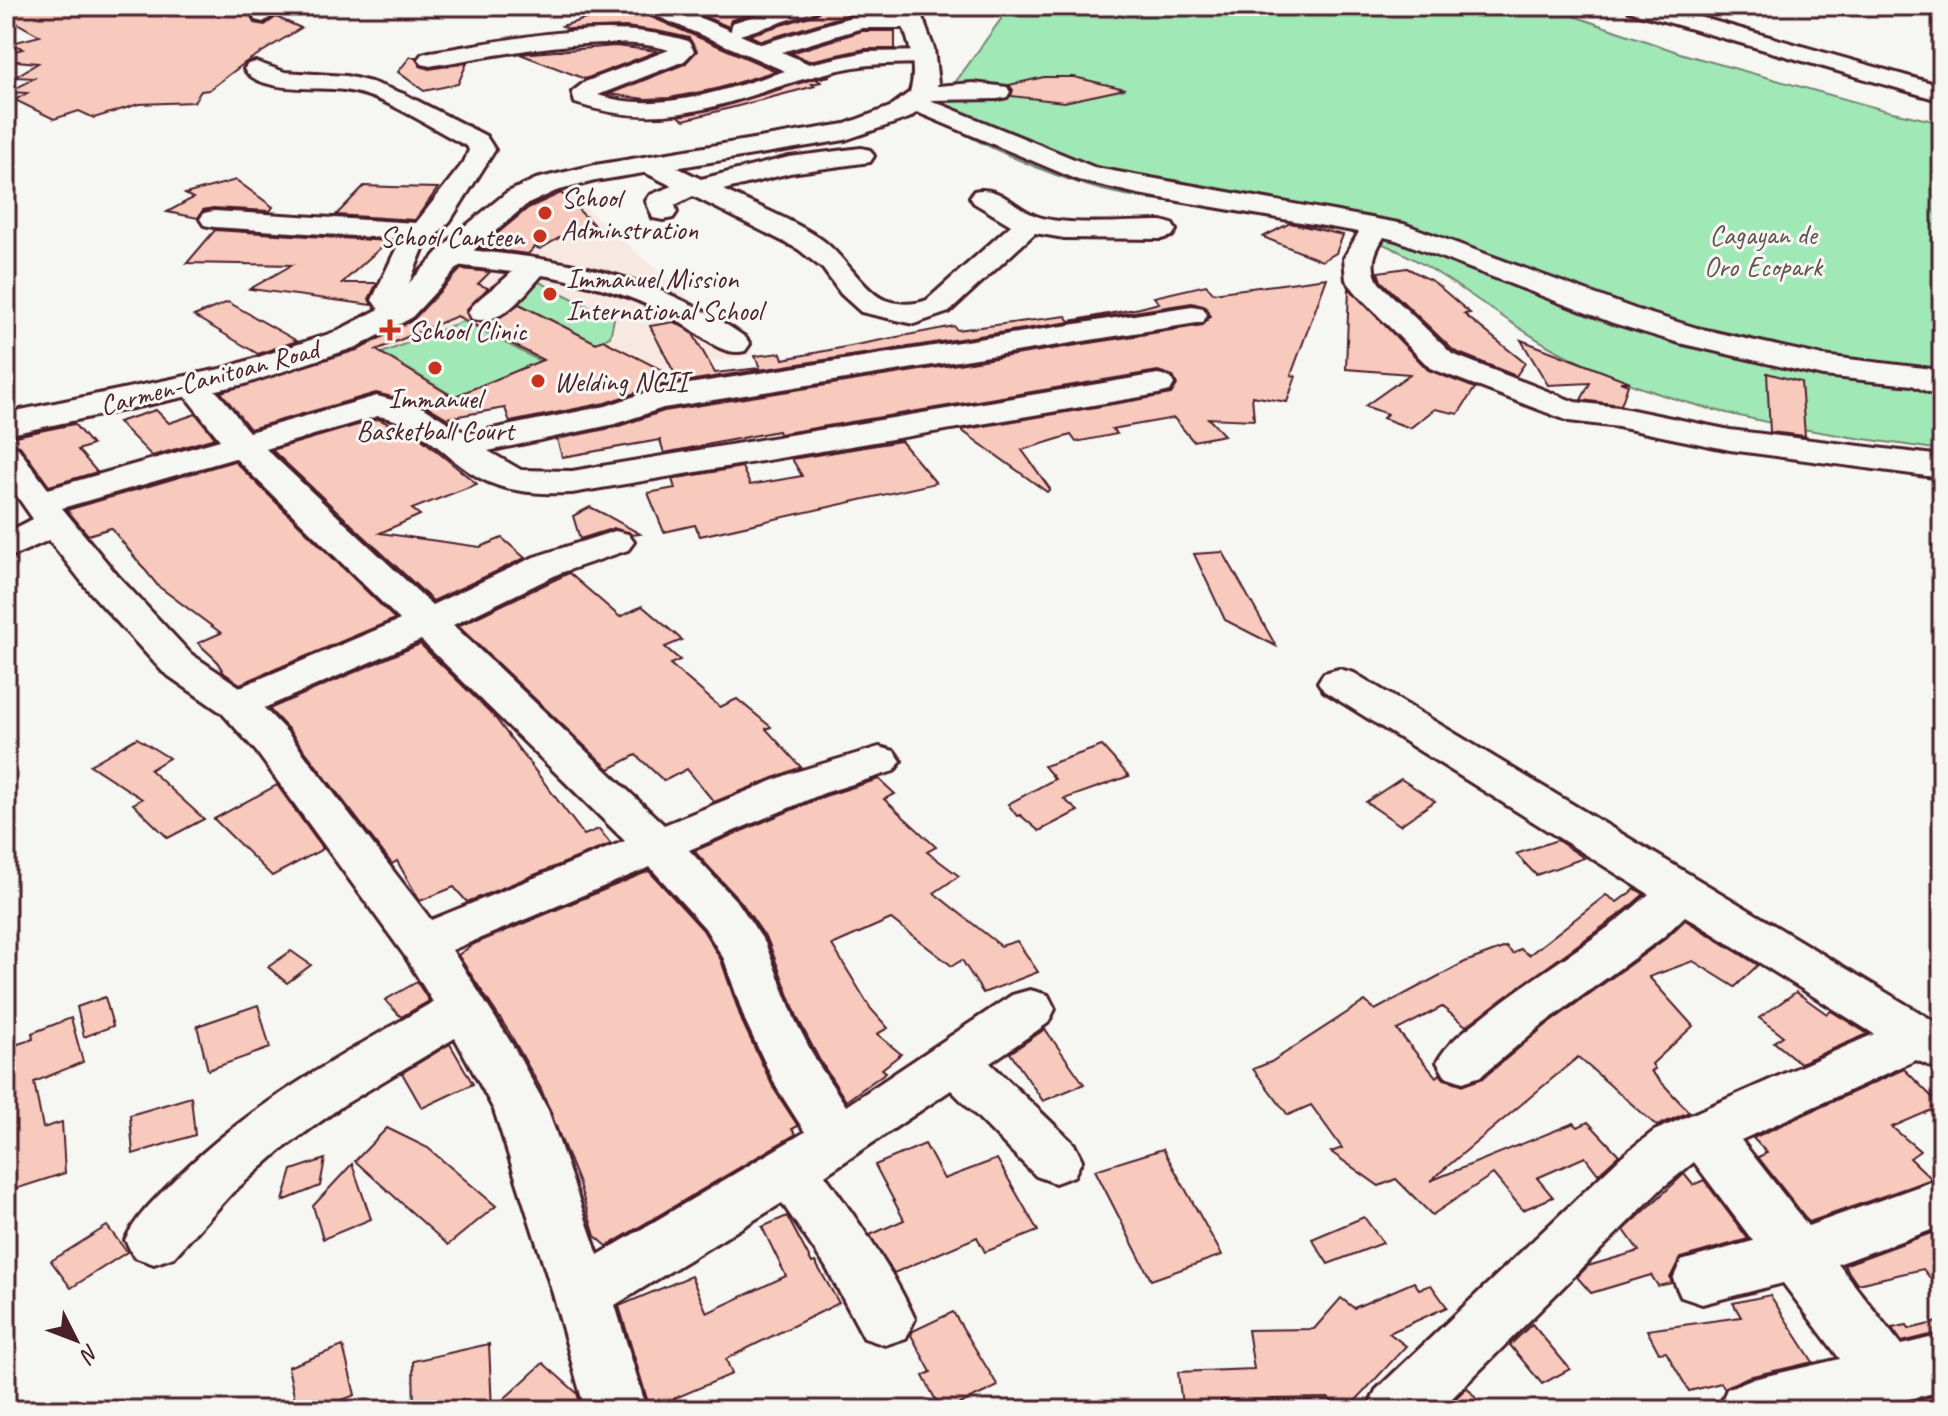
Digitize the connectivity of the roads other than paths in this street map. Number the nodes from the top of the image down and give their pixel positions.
1 (701, 6) edge
2 (808, 6) edge
3 (829, 6) edge
4 (1637, 6) edge
5 (662, 10) edge
6 (910, 14) edge
7 (861, 21) junction
8 (718, 35) junction
9 (629, 39) junction
10 (758, 52) junction
11 (922, 56) junction
12 (554, 58) dead end
13 (674, 58) junction
14 (430, 59) dead end
15 (256, 69) dead end
16 (808, 72) junction
17 (748, 88) junction
18 (998, 92) dead end
19 (1942, 94) edge
20 (919, 98) junction
21 (861, 156) dead end
22 (649, 164) junction
23 (694, 188) junction
24 (984, 197) dead end
25 (663, 212) dead end
26 (214, 219) dead end
27 (1029, 224) junction
28 (1377, 227) junction
29 (1162, 230) dead end
30 (423, 232) junction
31 (583, 241) dead end
32 (449, 257) junction
33 (539, 265) junction
34 (400, 311) junction
35 (483, 312) dead end
36 (1192, 315) dead end
37 (734, 344) dead end
38 (1158, 384) dead end
39 (193, 386) junction
40 (1942, 388) edge
41 (630, 408) junction
42 (6, 424) edge
43 (240, 443) junction
44 (461, 446) junction
45 (1942, 467) edge
46 (658, 470) junction
47 (25, 486) edge
48 (615, 542) dead end
49 (6, 548) edge
50 (426, 623) junction
51 (1339, 682) dead end
52 (237, 704) junction
53 (879, 761) dead end
54 (657, 845) junction
55 (1680, 893) junction
56 (422, 943) junction
57 (463, 1009) junction
58 (1030, 1009) dead end
59 (1931, 1044) edge
60 (954, 1060) junction
61 (1463, 1062) dead end
62 (1703, 1132) junction
63 (838, 1139) junction
64 (1055, 1160) dead end
65 (791, 1171) junction
66 (1942, 1202) edge
67 (154, 1240) dead end
68 (1795, 1255) junction
69 (1702, 1279) dead end
70 (582, 1294) junction
71 (885, 1319) dead end
72 (1915, 1370) edge
73 (1749, 1409) edge
74 (616, 1410) edge
75 (1398, 1410) edge

1 - 5 street
2 - 8 street
3 - 7 street
4 - 19 street
5 - 8 street
6 - 7 street
6 - 11 main road
7 - 10 street
8 - 10 street
9 - 12 street
9 - 13 street
9 - 14 street
10 - 16 street
11 - 16 street
11 - 20 main road
13 - 17 street
13 - 17 street
15 - 30 street
16 - 17 street
18 - 20 street
20 - 22 main road, Carmen-Canitoan Road
20 - 28 street
21 - 23 street
22 - 23 street
22 - 32 main road, Carmen-Canitoan Road
23 - 25 street
23 - 27 street
24 - 27 street
26 - 30 street
27 - 29 street
28 - 40 street
28 - 45 street
30 - 34 street
31 - 33 street
32 - 33 street
32 - 34 main road, Carmen-Canitoan Road
33 - 35 street
33 - 37 street
34 - 39 main road, Carmen-Canitoan Road
36 - 41 street
38 - 46 street
39 - 42 main road, Carmen-Canitoan Road
39 - 43 street
41 - 44 street
41 - 46 street
43 - 44 street
43 - 47 street
43 - 50 street
44 - 46 street
47 - 49 street
47 - 52 street
48 - 50 street
50 - 52 street
50 - 54 street
51 - 55 street
52 - 56 street
53 - 54 street
54 - 56 street
54 - 63 street
55 - 59 street
55 - 61 street
56 - 57 street
57 - 67 street
57 - 70 street
58 - 60 street
59 - 62 street
60 - 63 street
60 - 64 street
62 - 68 street
62 - 75 street
63 - 65 street
65 - 70 street
65 - 71 street
66 - 68 street
68 - 69 street
68 - 72 street
70 - 74 street
72 - 73 street

